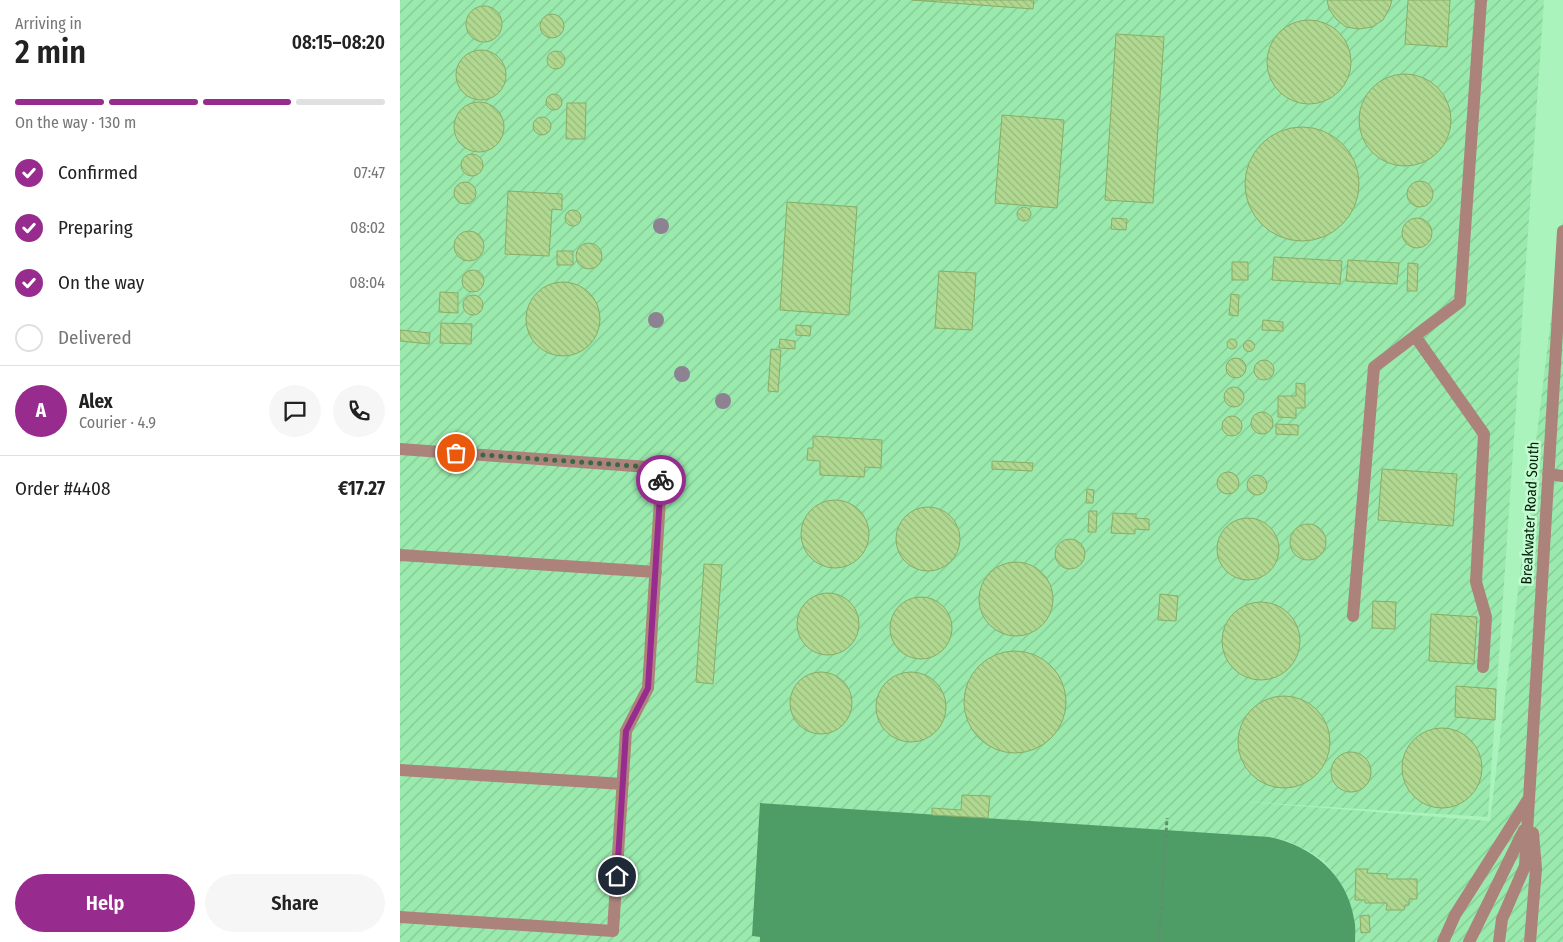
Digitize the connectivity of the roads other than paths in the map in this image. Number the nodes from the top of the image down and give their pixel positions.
1 (1482, 0) edge
2 (1563, 231) edge
3 (1415, 336) junction
4 (400, 450) edge
5 (1548, 474) junction
6 (1563, 476) edge
7 (400, 555) edge
8 (656, 572) junction
9 (1353, 616) dead end
10 (1483, 667) dead end
11 (400, 770) edge
12 (623, 784) junction
13 (1530, 796) junction
14 (400, 916) edge
15 (1443, 942) edge
16 (1469, 942) edge
17 (1499, 942) edge
18 (1530, 942) edge

1 - 3 street
2 - 5 street, Breakwater Road South
3 - 9 street
3 - 10 street
4 - 8 street
5 - 6 street
5 - 13 street, Breakwater Road South
7 - 8 street
8 - 12 street
11 - 12 street
12 - 14 street
13 - 15 street, Breakwater Road South
13 - 16 street
13 - 17 street, Breakwater Road South
13 - 18 street

